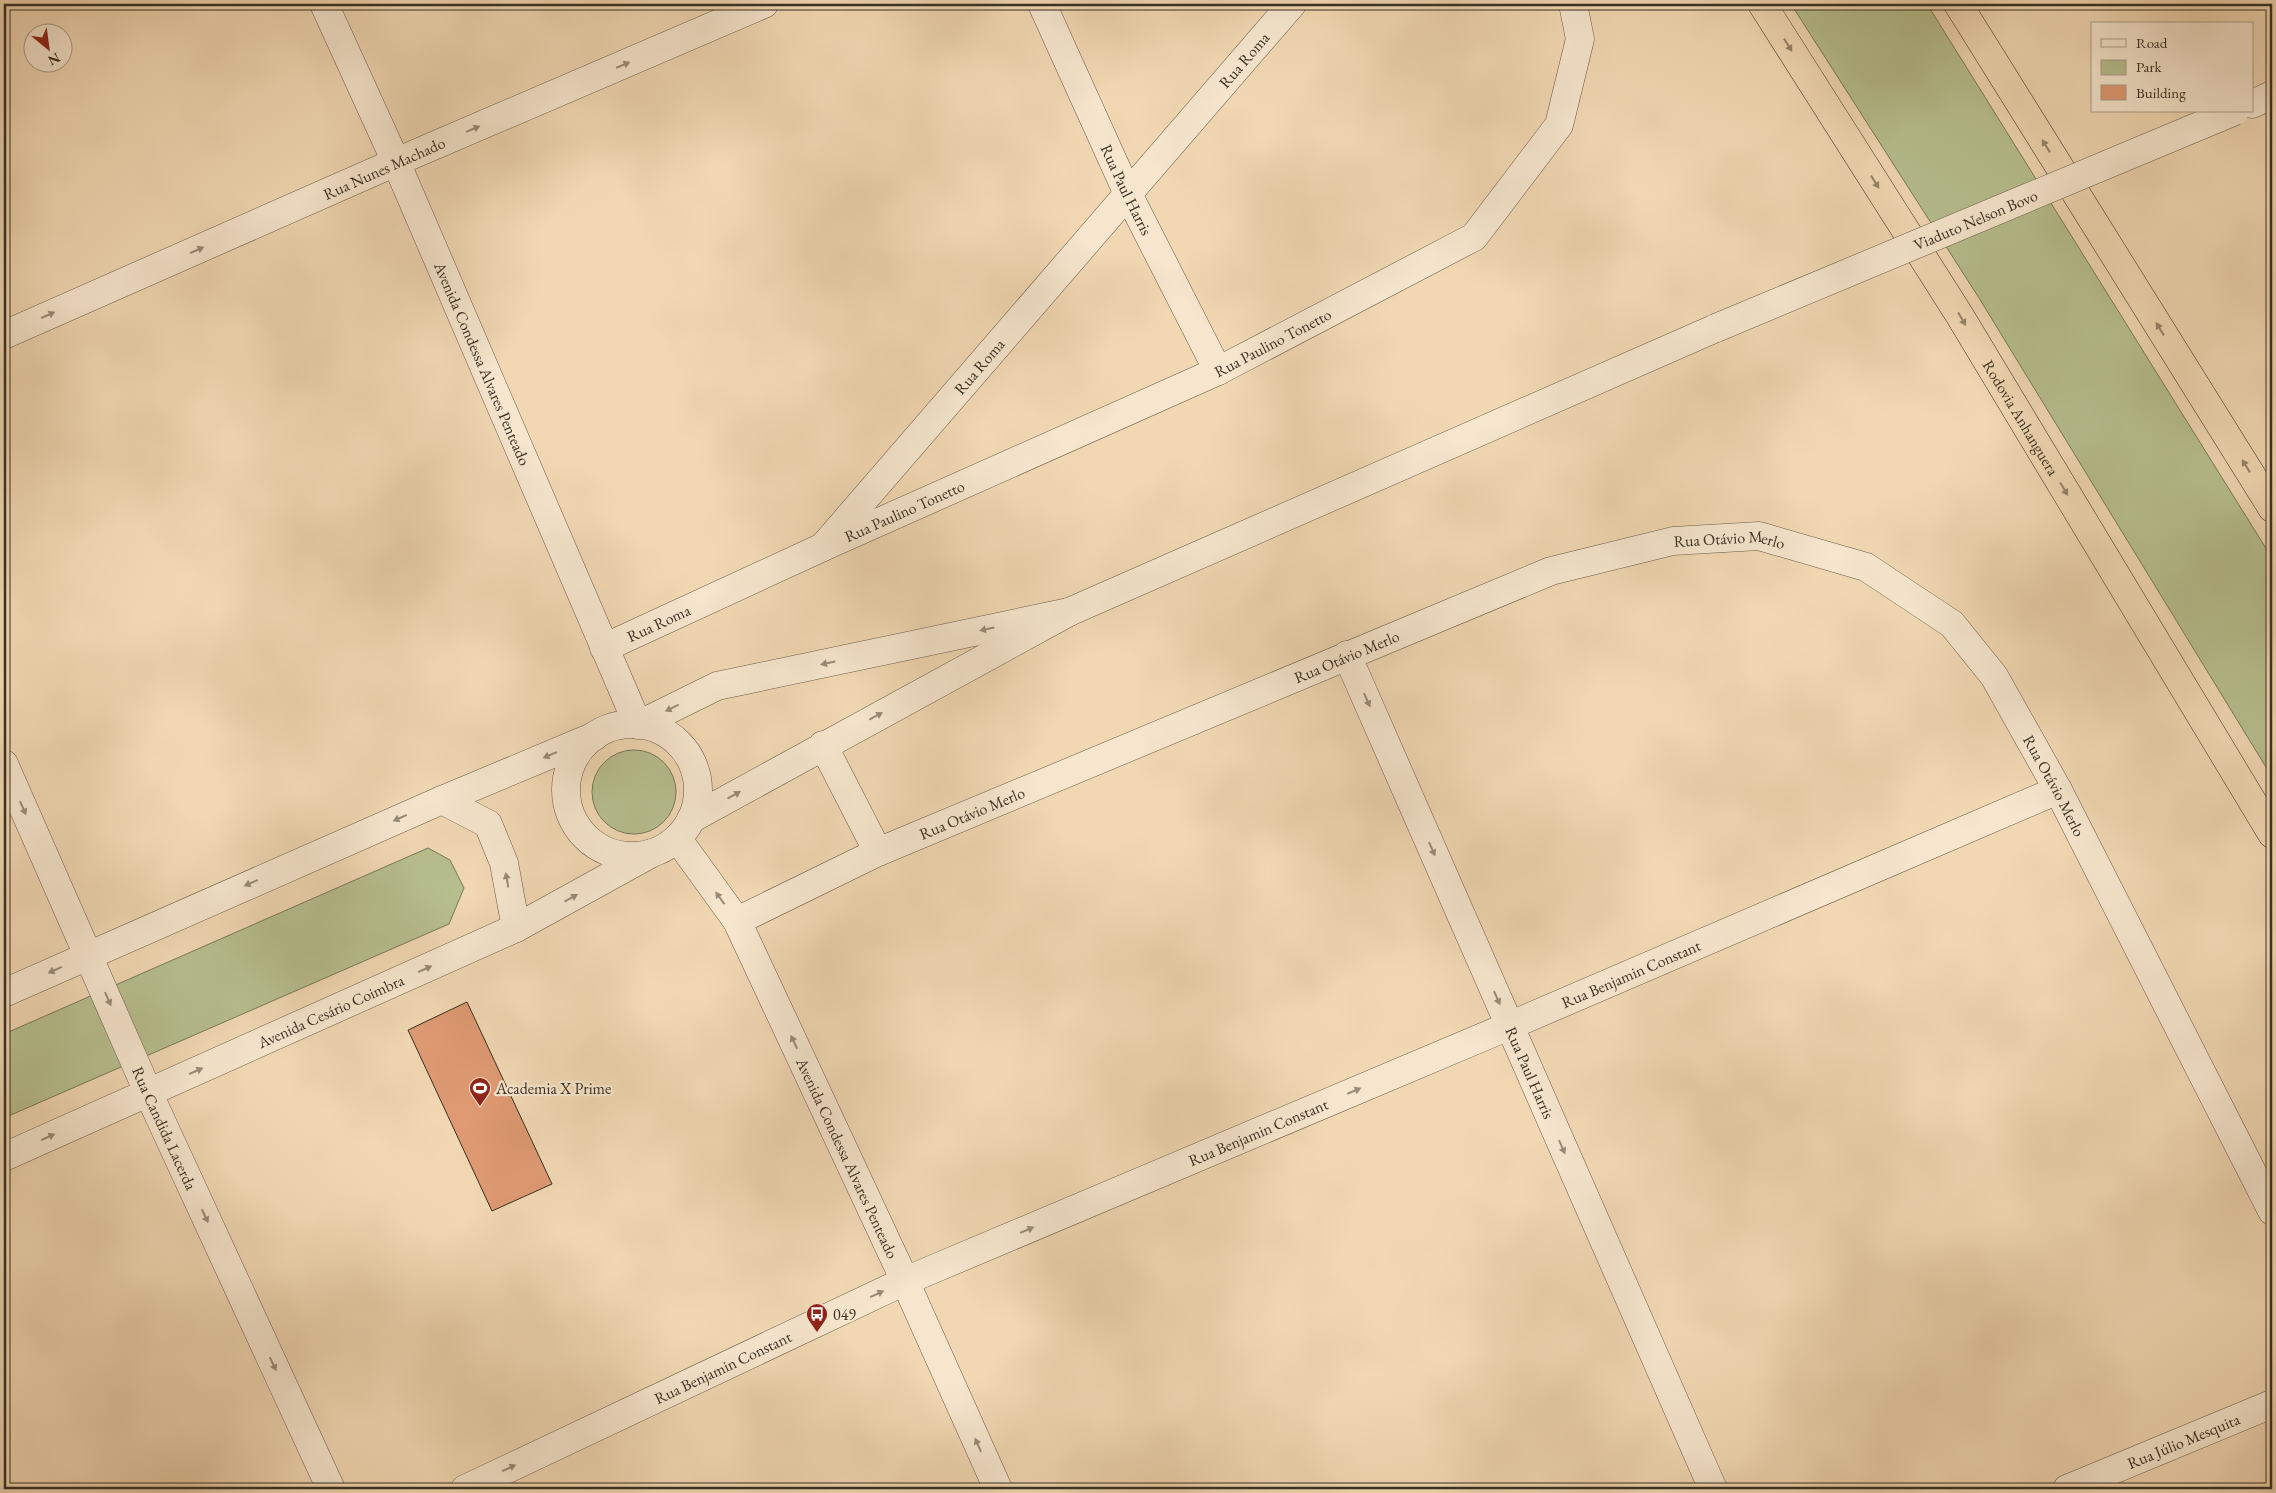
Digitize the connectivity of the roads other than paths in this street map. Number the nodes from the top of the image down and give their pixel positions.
1 (324, 4) edge
2 (764, 4) edge
3 (1042, 4) edge
4 (1292, 4) edge
5 (1572, 4) edge
6 (1762, 4) edge
7 (1958, 4) edge
8 (2233, 112) edge
9 (396, 162) junction
10 (1128, 194) junction
11 (4, 335) edge
12 (1218, 371) junction
13 (2272, 508) edge
14 (823, 547) junction
15 (1068, 612) junction
16 (604, 648) junction
17 (1347, 655) junction
18 (638, 725) junction
19 (595, 736) junction
20 (823, 745) junction
21 (4, 764) edge
22 (2058, 790) junction
23 (442, 800) junction
24 (684, 829) junction
25 (2272, 834) edge
26 (878, 852) junction
27 (652, 853) junction
28 (737, 921) junction
29 (516, 928) junction
30 (88, 955) junction
31 (4, 993) edge
32 (1509, 1026) junction
33 (148, 1092) junction
34 (4, 1157) edge
35 (2272, 1211) edge
36 (905, 1281) junction
37 (2272, 1404) edge
38 (330, 1489) edge
39 (465, 1489) edge
40 (998, 1489) edge
41 (1713, 1489) edge
42 (2067, 1489) edge

1 - 9 street, Avenida Condessa Alvares Penteado
9 -> 2 street, Rua Nunes Machado
3 - 10 street, Rua Paul Harris
4 - 10 street, Rua Roma
5 - 12 street, Rua Paulino Tonetto
6 -> 25 highway, Rodovia Anhanguera
13 -> 7 highway
8 - 15 street, Viaduto Nelson Bovo, bridge
11 -> 9 street, Rua Nunes Machado
9 - 16 street, Avenida Condessa Alvares Penteado
10 - 12 street, Rua Paul Harris
10 - 14 street, Rua Roma
12 - 14 street, Rua Paulino Tonetto
14 - 16 street, Rua Roma
15 -> 18 street
20 -> 15 street
16 - 18 street, Avenida Condessa Alvares Penteado
17 - 22 street, Rua Otávio Merlo
17 - 26 street, Rua Otávio Merlo
17 -> 32 street, Rua Paul Harris
18 - 19 street
18 - 24 street
19 -> 23 street
19 - 27 street
24 -> 20 street
20 - 26 street
21 -> 30 street, Rua Candida Lacerda
22 - 32 street, Rua Benjamin Constant
22 - 35 street, Rua Otávio Merlo
29 -> 23 street
23 -> 30 street
24 - 27 street
28 -> 24 street, Avenida Condessa Alvares Penteado
26 - 28 street, Rua Otávio Merlo
29 -> 27 street, Avenida Cesário Coimbra
36 -> 28 street, Avenida Condessa Alvares Penteado
33 -> 29 street, Avenida Cesário Coimbra
30 -> 31 street
30 -> 33 street, Rua Candida Lacerda
36 -> 32 street, Rua Benjamin Constant
32 -> 41 street, Rua Paul Harris
34 -> 33 street, Avenida Cesário Coimbra
33 -> 38 street, Rua Candida Lacerda
39 -> 36 street, Rua Benjamin Constant
40 -> 36 street, Avenida Condessa Alvares Penteado
37 - 42 street, Rua Júlio Mesquita

